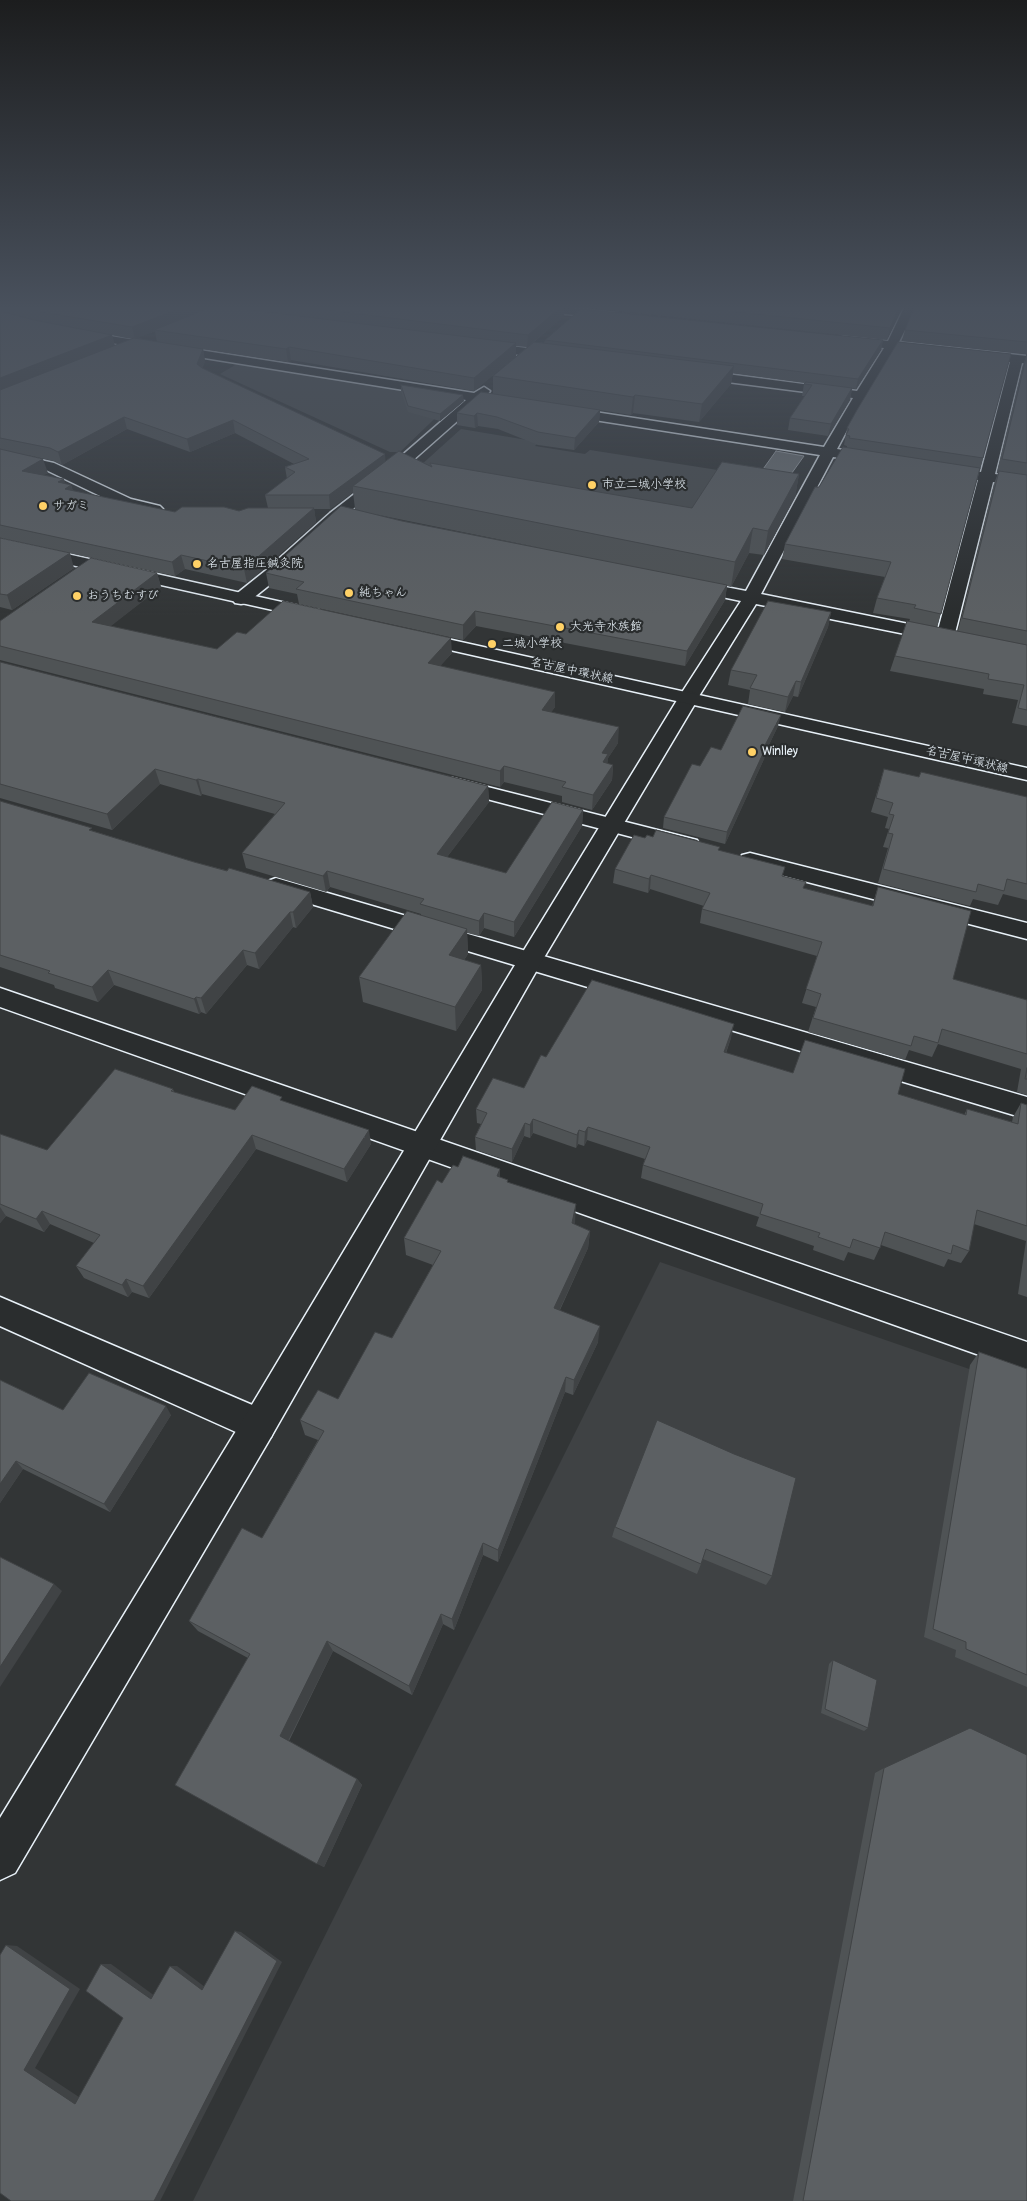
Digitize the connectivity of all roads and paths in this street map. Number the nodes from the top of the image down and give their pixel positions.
1 (462, 411) edge
2 (563, 411) edge
3 (852, 411) edge
4 (1007, 411) edge
5 (829, 452) junction
6 (0, 455) edge
7 (385, 460) edge
8 (885, 461) edge
9 (401, 464) junction
10 (931, 468) edge
11 (987, 477) junction
12 (1027, 483) edge
13 (170, 512) edge
14 (338, 514) junction
15 (309, 516) edge
16 (358, 517) edge
17 (0, 544) edge
18 (92, 565) junction
19 (74, 577) edge
20 (672, 581) edge
21 (751, 598) junction
22 (241, 599) junction
23 (329, 618) edge
24 (397, 633) edge
25 (945, 637) junction
26 (964, 641) edge
27 (689, 697) junction
28 (1027, 774) edge
29 (430, 778) edge
30 (611, 825) junction
31 (255, 880) edge
32 (1027, 931) edge
33 (530, 961) junction
34 (0, 997) edge
35 (1027, 1108) edge
36 (423, 1145) junction
37 (0, 1311) edge
38 (1027, 1357) edge
39 (258, 1425) junction
40 (5, 1837) edge

1 - 9 street
2 - 5 street
3 - 5 street
4 - 11 street
5 - 8 street
5 - 21 street
6 - 13 street
7 - 9 street
9 - 14 street
10 - 11 street
11 - 12 street
11 - 25 street
14 - 15 street
14 - 16 street
14 - 22 street
17 - 18 street
18 - 19 street
18 - 22 street
20 - 21 street
21 - 25 street
21 - 27 street
22 - 23 street
24 - 27 street, 名古屋中環状線
25 - 26 street
27 - 28 street, 名古屋中環状線
27 - 30 street
29 - 30 street
30 - 32 street
30 - 33 street
31 - 33 street
33 - 35 street
33 - 36 street
34 - 36 street
36 - 38 street
36 - 39 street
37 - 39 street
39 - 40 street

